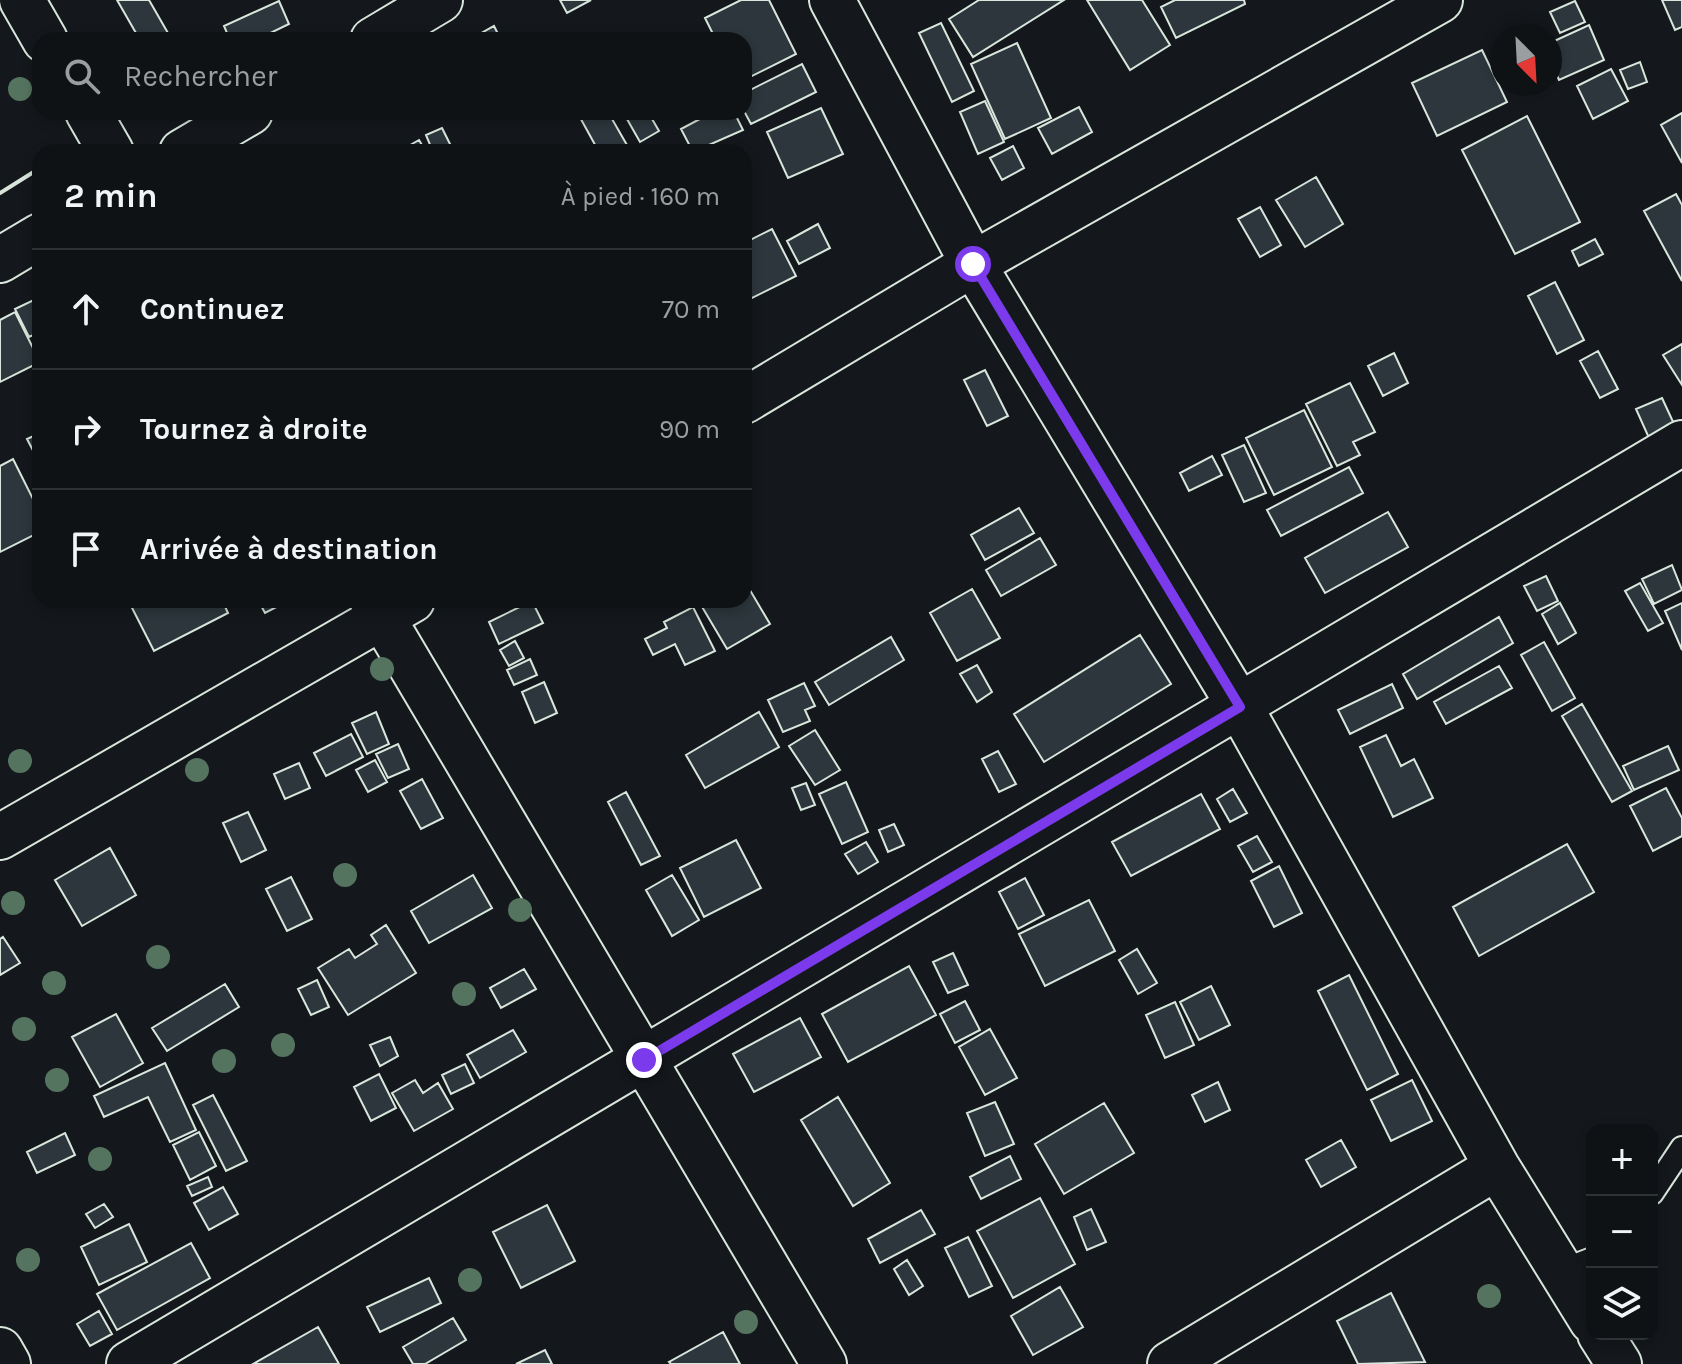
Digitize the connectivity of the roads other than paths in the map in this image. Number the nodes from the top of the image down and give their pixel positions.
1 (22, 0) edge
2 (440, 0) edge
3 (832, 0) edge
4 (1440, 0) edge
5 (40, 32) edge
6 (386, 32) edge
7 (93, 120) edge
8 (236, 120) edge
9 (106, 144) edge
10 (196, 144) edge
11 (32, 241) edge
12 (0, 260) edge
13 (973, 264) junction
14 (752, 396) edge
15 (1682, 443) edge
16 (386, 608) edge
17 (390, 608) edge
18 (1240, 707) junction
19 (0, 837) edge
20 (644, 1060) junction
21 (1682, 1148) edge
22 (1497, 1167) junction
23 (1658, 1184) edge
24 (1576, 1265) edge
25 (1586, 1300) edge
26 (1604, 1340) edge
27 (0, 1350) edge
28 (8, 1364) edge
29 (129, 1364) edge
30 (824, 1364) edge
31 (1170, 1364) edge
32 (1619, 1364) edge

1 - 5 street
2 - 6 street
3 - 13 street
4 - 13 street
7 - 9 street
8 - 10 street
11 - 12 street
13 - 14 street
13 - 18 street
15 - 18 street
16 - 19 street
17 - 20 street
18 - 20 street
18 - 22 street
20 - 29 street
20 - 30 street
21 - 23 lane
22 - 24 street
22 - 31 street
24 - 25 street
26 - 32 street
27 - 28 street

